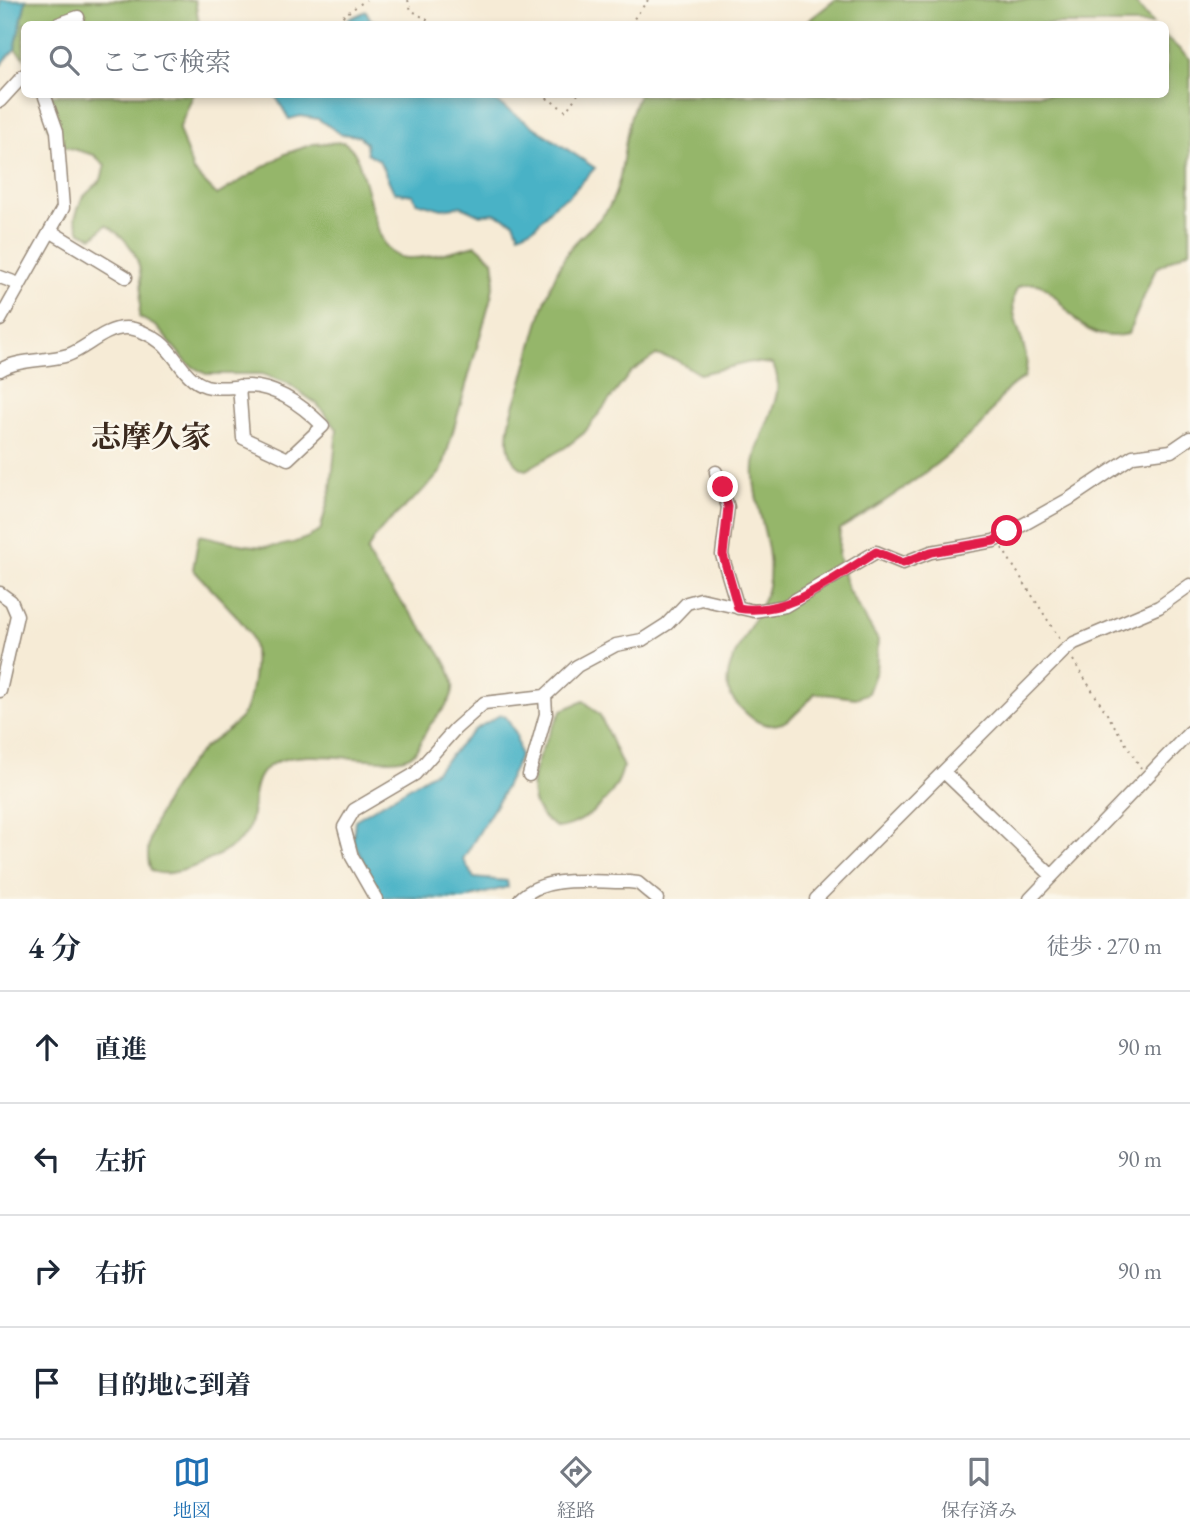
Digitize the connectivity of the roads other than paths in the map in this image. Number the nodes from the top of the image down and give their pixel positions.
1 (78, 17) dead end
2 (67, 21) edge
3 (21, 78) edge
4 (45, 98) edge
5 (0, 101) edge
6 (50, 231) junction
7 (0, 277) edge
8 (126, 277) dead end
9 (19, 284) junction
10 (0, 320) edge
11 (0, 370) edge
12 (239, 386) junction
13 (1190, 438) edge
14 (716, 472) dead end
15 (1190, 585) edge
16 (0, 593) edge
17 (738, 608) junction
18 (0, 691) edge
19 (545, 696) junction
20 (1190, 732) edge
21 (945, 773) junction
22 (529, 775) dead end
23 (1051, 875) junction
24 (376, 899) edge
25 (520, 899) edge
26 (657, 899) edge
27 (816, 899) edge
28 (1030, 899) edge

1 - 2 street
3 - 5 street
4 - 6 street
6 - 8 street
6 - 9 street
7 - 9 street
9 - 10 street
11 - 12 street
12 - 12 street
13 - 17 street
14 - 17 street
15 - 21 street
16 - 18 street
17 - 19 street
19 - 22 street
19 - 24 street
20 - 23 street
21 - 23 street
21 - 27 street
23 - 28 street
25 - 26 street

